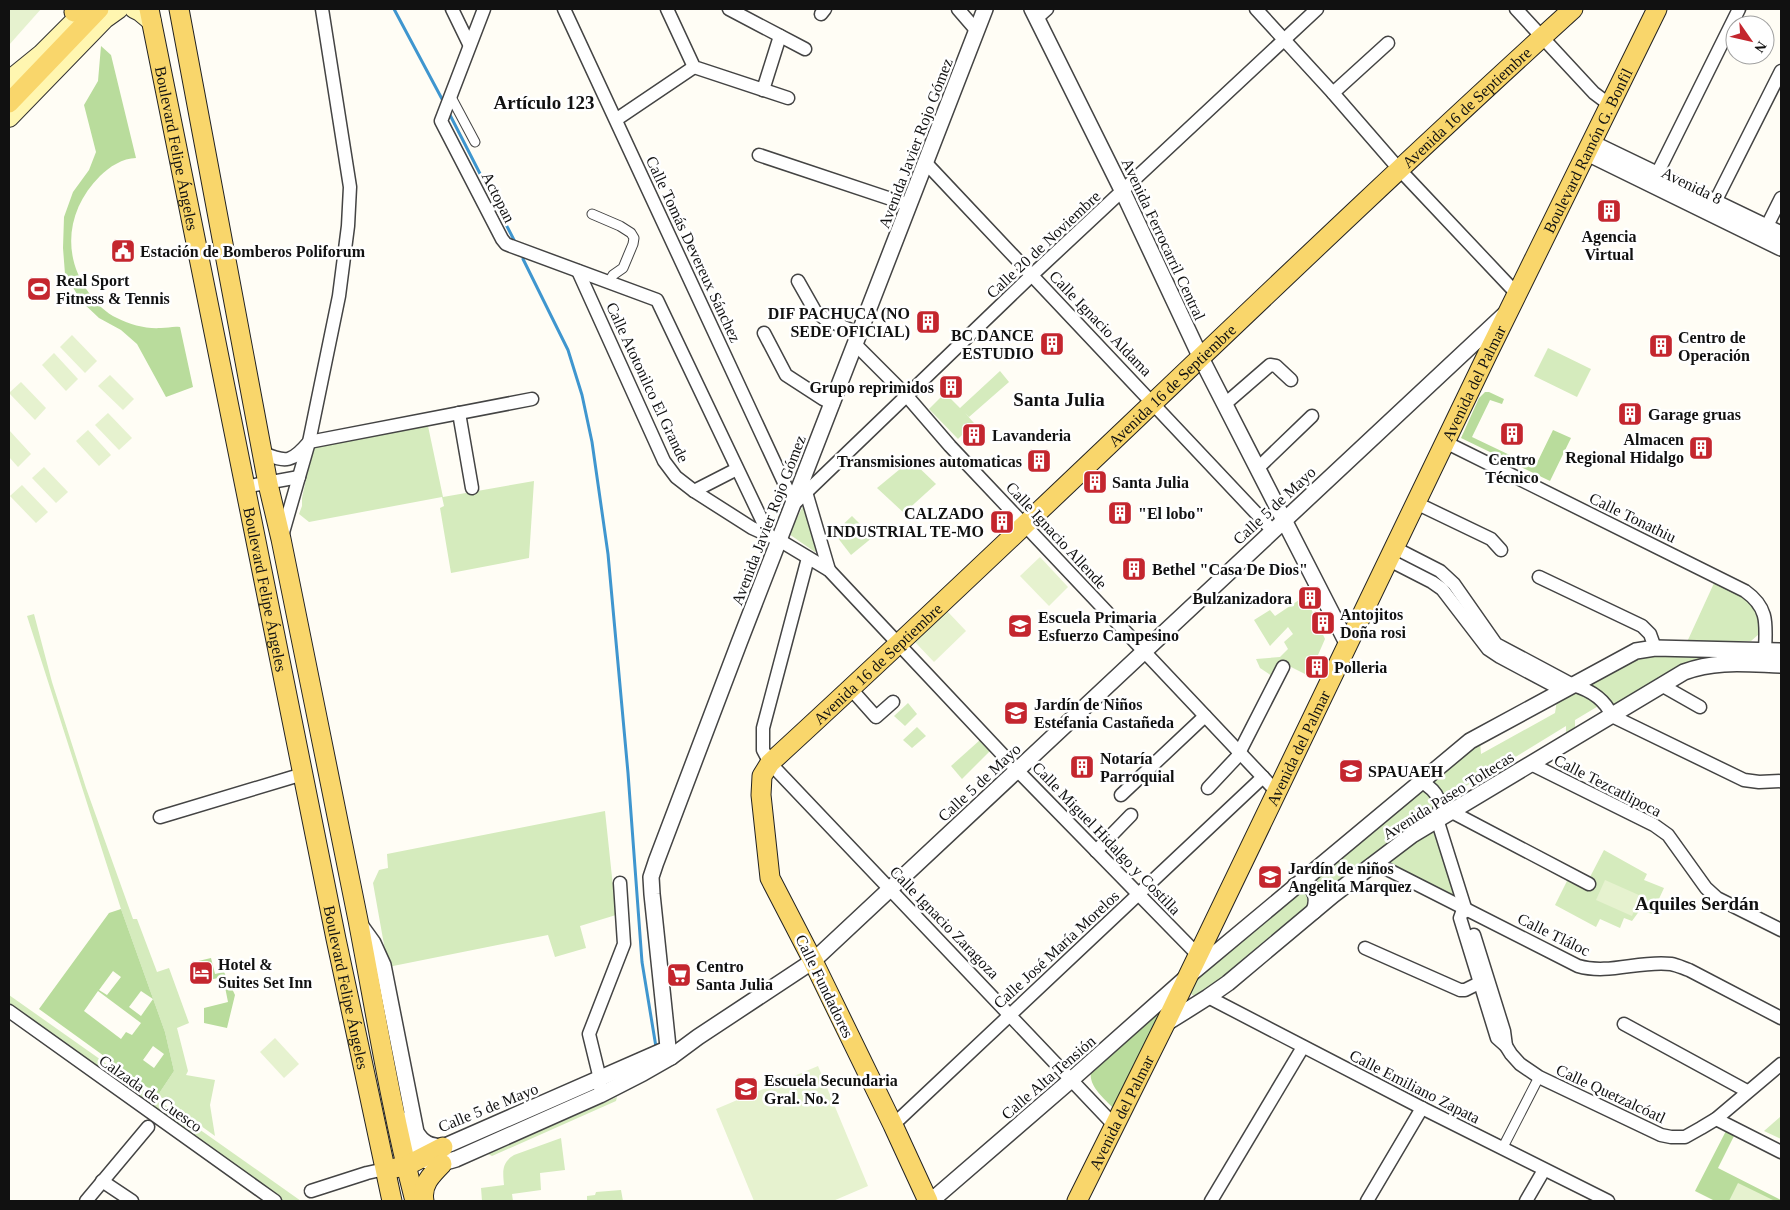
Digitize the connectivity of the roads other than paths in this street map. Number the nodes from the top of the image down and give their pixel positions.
1 (134, 9) edge
2 (171, 9) edge
3 (179, 9) edge
4 (322, 9) edge
5 (452, 9) edge
6 (484, 9) edge
7 (564, 9) edge
8 (667, 9) edge
9 (729, 9) edge
10 (958, 9) edge
11 (985, 9) edge
12 (1256, 9) edge
13 (1317, 9) edge
14 (1516, 9) edge
15 (1573, 9) edge
16 (1657, 9) edge
17 (1739, 9) edge
18 (78, 10) edge
19 (107, 11) edge
20 (1039, 12) edge
21 (151, 15) edge
22 (977, 31) junction
23 (780, 36) junction
24 (185, 37) junction
25 (1542, 37) junction
26 (1284, 40) junction
27 (1388, 43) dead end
28 (469, 44) junction
29 (805, 49) dead end
30 (694, 67) junction
31 (1781, 71) edge
32 (9, 80) edge
33 (763, 90) junction
34 (1333, 92) junction
35 (451, 97) junction
36 (788, 98) dead end
37 (1610, 105) junction
38 (9, 108) edge
39 (617, 120) junction
40 (475, 142) dead end
41 (1590, 148) junction
42 (759, 155) dead end
43 (925, 162) junction
44 (1399, 169) junction
45 (1657, 174) junction
46 (1123, 192) junction
47 (1781, 198) edge
48 (909, 205) junction
49 (1713, 207) junction
50 (592, 214) dead end
51 (1764, 232) junction
52 (1781, 234) edge
53 (1781, 248) edge
54 (578, 271) junction
55 (1032, 275) junction
56 (798, 281) dead end
57 (609, 282) junction
58 (1513, 302) junction
59 (764, 333) dead end
60 (858, 340) junction
61 (1200, 356) junction
62 (1291, 380) dead end
63 (906, 395) junction
64 (532, 399) dead end
65 (1153, 402) junction
66 (833, 404) junction
67 (1226, 404) junction
68 (459, 413) junction
69 (1312, 416) dead end
70 (309, 442) junction
71 (1445, 442) junction
72 (262, 453) junction
73 (1258, 468) junction
74 (737, 469) junction
75 (299, 477) junction
76 (268, 484) junction
77 (244, 488) junction
78 (472, 488) dead end
79 (694, 491) junction
80 (806, 492) junction
81 (1416, 503) junction
82 (794, 504) junction
83 (1284, 519) junction
84 (1026, 525) junction
85 (1272, 530) junction
86 (774, 538) junction
87 (281, 539) junction
88 (1501, 550) dead end
89 (1392, 554) junction
90 (808, 558) junction
91 (829, 570) junction
92 (1539, 577) dead end
93 (899, 645) junction
94 (1348, 645) junction
95 (1655, 648) junction
96 (1144, 651) junction
97 (1765, 651) junction
98 (1781, 651) edge
99 (1781, 665) edge
100 (1283, 667) dead end
101 (1663, 686) junction
102 (1567, 688) junction
103 (851, 689) junction
104 (893, 702) dead end
105 (1700, 707) dead end
106 (1205, 716) junction
107 (1612, 716) junction
108 (1239, 752) junction
109 (770, 763) junction
110 (1531, 764) junction
111 (1017, 770) junction
112 (304, 774) junction
113 (1264, 777) junction
114 (1781, 781) edge
115 (1422, 782) junction
116 (1208, 788) dead end
117 (1276, 791) junction
118 (1121, 795) dead end
119 (1131, 815) dead end
120 (1444, 815) junction
121 (160, 817) dead end
122 (1096, 851) junction
123 (1375, 862) junction
124 (322, 867) junction
125 (1317, 868) junction
126 (620, 883) dead end
127 (1589, 884) dead end
128 (1295, 886) junction
129 (891, 889) junction
130 (1139, 894) junction
131 (1334, 895) junction
132 (1464, 907) junction
133 (1314, 911) junction
134 (358, 921) junction
135 (1781, 930) edge
136 (1364, 948) dead end
137 (1197, 954) junction
138 (813, 961) junction
139 (1187, 977) junction
140 (1484, 980) junction
141 (370, 990) junction
142 (1208, 997) junction
143 (9, 1011) edge
144 (1010, 1015) junction
145 (1781, 1018) edge
146 (1165, 1024) junction
147 (1624, 1024) dead end
148 (1303, 1047) junction
149 (669, 1052) junction
150 (1781, 1064) edge
151 (1539, 1077) junction
152 (600, 1079) junction
153 (1071, 1080) junction
154 (1748, 1091) junction
155 (600, 1095) junction
156 (1422, 1108) junction
157 (1716, 1119) junction
158 (893, 1125) junction
159 (1115, 1126) junction
160 (148, 1127) dead end
161 (1502, 1149) junction
162 (1781, 1152) edge
163 (442, 1155) junction
164 (413, 1162) junction
165 (385, 1169) junction
166 (1544, 1170) junction
167 (102, 1182) junction
168 (311, 1191) dead end
169 (86, 1201) edge
170 (132, 1201) edge
171 (275, 1201) edge
172 (392, 1201) edge
173 (415, 1201) edge
174 (424, 1201) edge
175 (929, 1201) edge
176 (1077, 1201) edge
177 (1211, 1201) edge
178 (1367, 1201) edge
179 (1526, 1201) edge
180 (1608, 1201) edge

1 - 21 main road
2 - 24 main road
3 - 24 main road, Boulevard Felipe Ángeles
4 - 70 street
5 - 28 street
6 - 28 street, Actopan
7 - 39 street, Calle Tomás Devereux Sánchez
8 - 30 street
9 - 23 street
10 - 22 street
11 - 22 street, Avenida Javier Rojo Gómez
12 - 26 street
13 - 26 street, Calle 20 de Noviembre
14 - 25 street
15 - 25 main road, Avenida 16 de Septiembre
16 - 37 main road, Boulevard Ramón G. Bonfil
17 - 45 street
18 - 32 main road
19 - 38 main road
20 - 46 street, Avenida Ferrocarril Central
21 - 77 main road, Boulevard Felipe Ángeles
22 - 43 street, Avenida Javier Rojo Gómez
23 - 29 street
23 - 33 street
24 - 72 main road, Boulevard Felipe Ángeles
25 - 37 street
25 - 44 main road, Avenida 16 de Septiembre
26 - 34 street
26 - 46 street, Calle 20 de Noviembre
27 - 34 street
28 - 35 street, Actopan
30 - 33 street
30 - 39 street
31 - 49 street
33 - 36 street
34 - 44 street
35 - 40 street
35 - 54 street, Actopan
37 - 41 main road, Boulevard Ramón G. Bonfil
39 - 82 street, Calle Tomás Devereux Sánchez
41 - 45 street, Avenida 8
41 - 49 street, Avenida 8
41 - 58 main road, Boulevard Ramón G. Bonfil
42 - 48 street
43 - 48 street, Avenida Javier Rojo Gómez
43 - 55 street, Calle Ignacio Aldama
44 - 58 street
44 - 61 main road, Avenida 16 de Septiembre
45 - 49 street, Avenida 8
46 - 55 street, Calle 20 de Noviembre
46 - 61 street, Avenida Ferrocarril Central
47 - 51 street
48 - 60 street, Avenida Javier Rojo Gómez
49 - 51 street, Avenida 8
50 - 57 street
51 - 52 street, Avenida 8
51 - 53 street, Avenida 8
54 - 57 street, Actopan
54 - 79 street, Calle Atotonilco El Grande
55 - 63 street, Calle 20 de Noviembre
55 - 65 street, Calle Ignacio Aldama
56 - 60 street
57 - 74 street, Actopan
58 - 71 main road, Avenida del Palmar
58 - 83 street, Calle 5 de Mayo
59 - 66 street
60 - 63 street, Calle Ignacio Allende
60 - 66 street, Avenida Javier Rojo Gómez
61 - 65 main road, Avenida 16 de Septiembre
61 - 67 street, Avenida Ferrocarril Central
62 - 67 street
63 - 80 street, Calle 20 de Noviembre
63 - 84 street, Calle Ignacio Allende
64 - 68 street
65 - 84 main road, Avenida 16 de Septiembre
65 - 85 street, Calle Ignacio Aldama
66 - 82 street, Avenida Javier Rojo Gómez
67 - 73 street, Avenida Ferrocarril Central
68 - 70 street
68 - 78 street
69 - 73 street
70 - 72 street
70 - 75 street
71 - 81 main road, Avenida del Palmar
71 - 97 street, Calle Tonathiu
72 - 76 main road, Boulevard Felipe Ángeles
73 - 83 street, Avenida Ferrocarril Central
74 - 79 street
74 - 86 street
75 - 76 street
75 - 87 street
76 - 77 street
76 - 87 main road, Boulevard Felipe Ángeles
77 - 112 main road, Boulevard Felipe Ángeles
79 - 86 street, Calle Atotonilco El Grande
80 - 82 street, Calle 20 de Noviembre
80 - 91 street, Calle Miguel Hidalgo y Costilla
81 - 88 street
81 - 89 main road, Avenida del Palmar
82 - 86 street, Avenida Javier Rojo Gómez
83 - 85 street, Calle 5 de Mayo
83 - 94 street, Avenida Ferrocarril Central
84 - 93 main road, Avenida 16 de Septiembre
84 - 96 street, Calle Ignacio Allende
85 - 96 street, Calle 5 de Mayo
86 - 90 street, Calle Miguel Hidalgo y Costilla
86 - 149 street, Avenida Javier Rojo Gómez
87 - 134 main road, Boulevard Felipe Ángeles
89 - 94 main road, Avenida del Palmar
89 - 102 street
90 - 91 street, Calle Miguel Hidalgo y Costilla
90 - 109 street
91 - 93 street, Calle Miguel Hidalgo y Costilla
92 - 95 street
93 - 103 main road, Avenida 16 de Septiembre
93 - 111 street, Calle Miguel Hidalgo y Costilla
94 - 117 main road, Avenida del Palmar
95 - 97 street, Avenida Paseo Toltecas
95 - 102 street, Avenida Paseo Toltecas
96 - 106 street, Calle Ignacio Allende
96 - 111 street, Calle 5 de Mayo
97 - 98 street, Avenida Paseo Toltecas
99 - 101 street, Avenida Paseo Toltecas
100 - 108 street
101 - 105 street
101 - 107 street, Avenida Paseo Toltecas
102 - 107 street
102 - 115 street, Avenida Paseo Toltecas
103 - 104 street
103 - 109 main road, Avenida 16 de Septiembre
106 - 108 street, Calle Ignacio Allende
106 - 118 street
107 - 110 street, Avenida Paseo Toltecas
107 - 114 street
108 - 113 street, Calle Ignacio Allende
108 - 116 street
109 - 129 street, Calle Ignacio Zaragoza
109 - 138 main road, Calle Fundadores
110 - 120 street, Avenida Paseo Toltecas
110 - 135 street, Calle Tezcatlipoca
111 - 122 street, Calle Miguel Hidalgo y Costilla
111 - 129 street, Calle 5 de Mayo
112 - 121 street
112 - 124 main road, Boulevard Felipe Ángeles
113 - 117 street, Calle Ignacio Allende
113 - 130 street, Calle José María Morelos
115 - 120 street, Calle Quetzalcóatl
115 - 125 street, Avenida Paseo Toltecas
117 - 137 main road, Avenida del Palmar
119 - 122 street
120 - 123 street, Avenida Paseo Toltecas
120 - 127 street
120 - 132 street, Calle Quetzalcóatl
122 - 130 street, Calle Miguel Hidalgo y Costilla
123 - 131 street, Avenida Paseo Toltecas
123 - 132 street, Calle Tláloc
124 - 141 main road
124 - 165 main road, Boulevard Felipe Ángeles
125 - 128 street, Avenida Paseo Toltecas
125 - 131 street
126 - 152 street
128 - 133 street
128 - 139 street, Avenida Paseo Toltecas
129 - 138 street, Calle 5 de Mayo
129 - 144 street, Calle Ignacio Zaragoza
130 - 137 street, Calle Miguel Hidalgo y Costilla
130 - 144 street, Calle José María Morelos
131 - 133 street, Avenida Paseo Toltecas
132 - 140 street, Calle Quetzalcóatl
132 - 145 street, Calle Tláloc
133 - 142 street, Avenida Paseo Toltecas
134 - 141 main road, Boulevard Felipe Ángeles
134 - 163 street, Calle 5 de Mayo
136 - 140 street
137 - 139 main road, Avenida del Palmar
138 - 149 street, Calle 5 de Mayo
138 - 158 main road, Calle Fundadores
139 - 146 main road, Avenida del Palmar
139 - 153 street, Calle Alta Tensión
140 - 151 street, Calle Quetzalcóatl
141 - 164 main road, Boulevard Felipe Ángeles
142 - 146 street, Avenida Paseo Toltecas
142 - 148 street, Calle Emiliano Zapata
143 - 171 street, Calzada de Cuesco
144 - 153 street, Calle Ignacio Zaragoza
144 - 158 street, Calle José María Morelos
146 - 159 main road, Avenida del Palmar
147 - 154 street
148 - 156 street, Calle Emiliano Zapata
148 - 177 street
149 - 152 street, Calle 5 de Mayo
149 - 155 street, Calle 5 de Mayo
150 - 154 street, Calle Quetzalcóatl
151 - 157 street, Calle Quetzalcóatl
151 - 161 street
152 - 155 street
152 - 163 street, Calle 5 de Mayo
153 - 159 street, Calle Ignacio Zaragoza
153 - 175 street, Calle Alta Tensión
154 - 157 street, Calle Quetzalcóatl
155 - 163 street, Calle 5 de Mayo
156 - 161 street, Calle Emiliano Zapata
156 - 178 street
157 - 162 street
158 - 175 main road, Calle Fundadores
159 - 176 main road, Avenida del Palmar
160 - 167 street
161 - 166 street, Calle Emiliano Zapata
163 - 164 main road
163 - 174 main road
164 - 165 main road
164 - 173 main road, Boulevard Felipe Ángeles
165 - 168 street
165 - 172 main road, Boulevard Felipe Ángeles
166 - 179 street
166 - 180 street, Calle Emiliano Zapata
167 - 169 street
167 - 170 street

